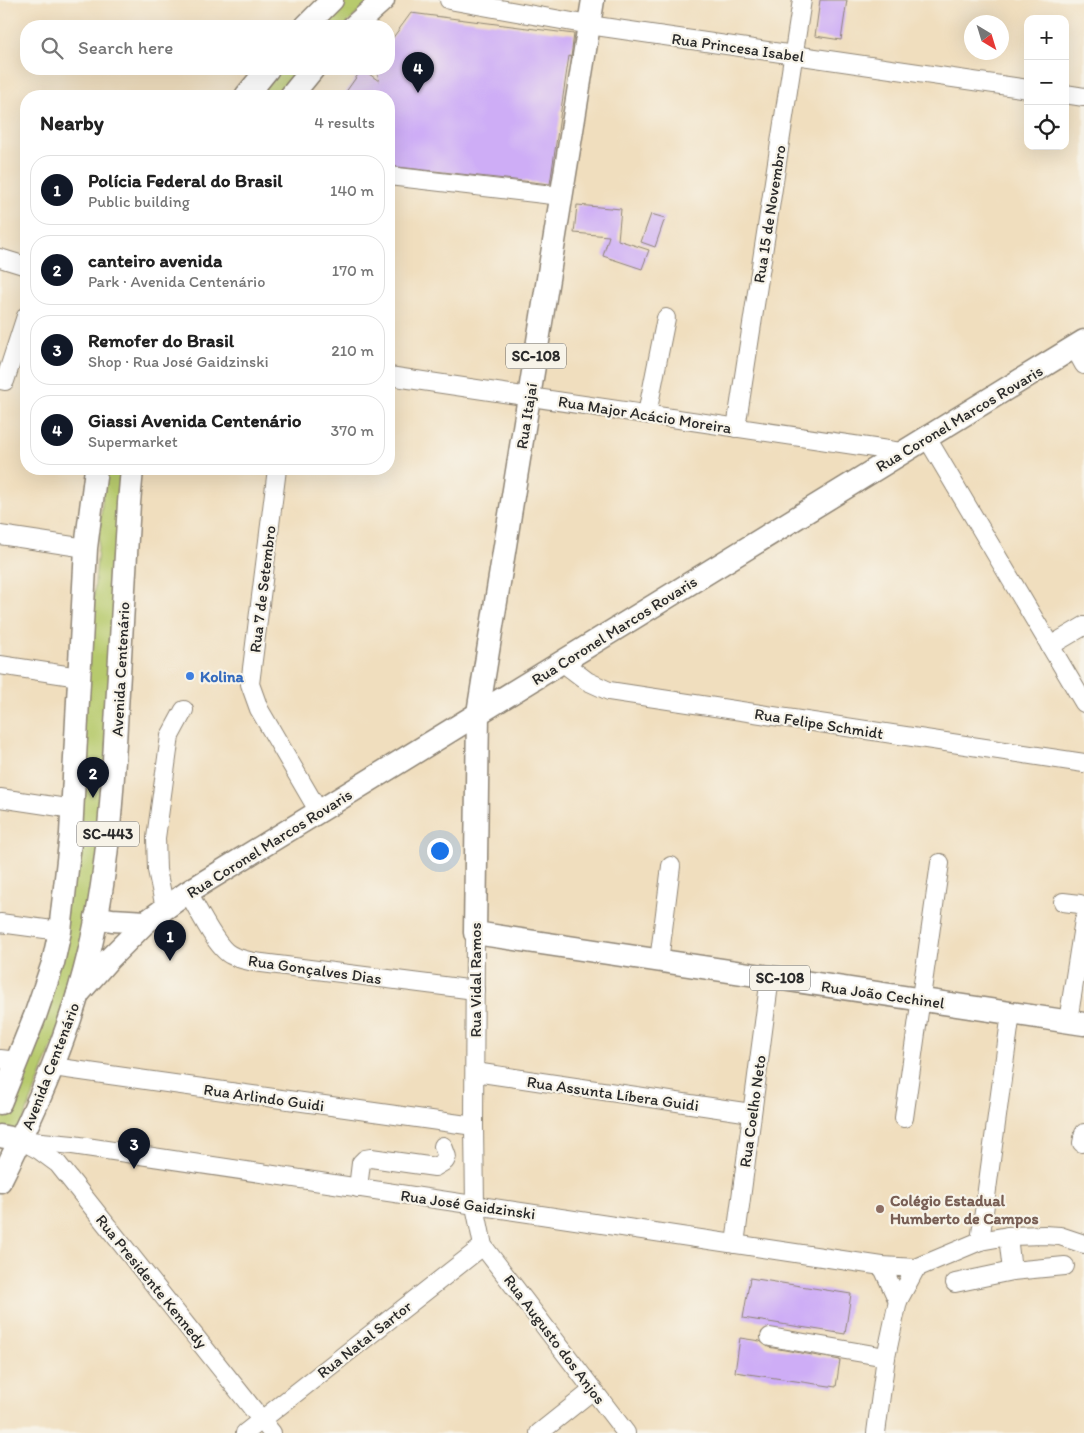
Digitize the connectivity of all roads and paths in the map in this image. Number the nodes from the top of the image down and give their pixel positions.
1 (332, 0) edge
2 (383, 0) edge
3 (449, 0) edge
4 (593, 0) edge
5 (802, 0) edge
6 (312, 20) edge
7 (361, 20) edge
8 (589, 25) junction
9 (794, 55) junction
10 (263, 75) edge
11 (309, 75) edge
12 (1024, 88) edge
13 (251, 90) edge
14 (296, 90) edge
15 (1069, 95) edge
16 (1084, 97) edge
17 (395, 177) edge
18 (561, 196) junction
19 (0, 258) edge
20 (20, 264) edge
21 (666, 318) dead end
22 (20, 335) edge
23 (1081, 351) edge
24 (395, 377) edge
25 (0, 380) edge
26 (529, 397) junction
27 (647, 414) junction
28 (736, 428) junction
29 (927, 438) junction
30 (901, 452) junction
31 (95, 475) edge
32 (131, 475) edge
33 (276, 475) edge
34 (0, 535) edge
35 (86, 548) junction
36 (1084, 626) edge
37 (1050, 646) junction
38 (562, 662) junction
39 (0, 666) edge
40 (79, 677) junction
41 (1084, 703) edge
42 (184, 710) dead end
43 (478, 713) junction
44 (1084, 763) edge
45 (0, 798) edge
46 (73, 809) junction
47 (319, 812) junction
48 (940, 863) dead end
49 (671, 866) dead end
50 (188, 892) junction
51 (1063, 902) dead end
52 (164, 908) junction
53 (1084, 908) edge
54 (96, 917) junction
55 (1084, 920) edge
56 (146, 922) junction
57 (0, 923) edge
58 (60, 931) junction
59 (475, 934) junction
60 (659, 961) junction
61 (770, 977) junction
62 (475, 990) junction
63 (78, 994) junction
64 (920, 999) junction
65 (1012, 1013) junction
66 (1076, 1022) edge
67 (9, 1060) edge
68 (53, 1067) junction
69 (475, 1072) junction
70 (0, 1103) edge
71 (751, 1113) junction
72 (904, 1118) dead end
73 (474, 1126) junction
74 (10, 1138) edge
75 (72, 1145) junction
76 (443, 1146) dead end
77 (58, 1164) junction
78 (0, 1181) edge
79 (358, 1188) junction
80 (475, 1206) junction
81 (1008, 1236) junction
82 (980, 1241) junction
83 (735, 1244) junction
84 (1084, 1244) edge
85 (483, 1246) junction
86 (882, 1266) junction
87 (1065, 1266) dead end
88 (916, 1268) junction
89 (1012, 1271) junction
90 (955, 1283) dead end
91 (898, 1301) junction
92 (770, 1338) dead end
93 (886, 1356) junction
94 (593, 1390) junction
95 (267, 1426) edge
96 (245, 1433) edge
97 (539, 1433) edge
98 (626, 1433) edge
99 (876, 1433) edge

1 - 6 main road
2 - 7 main road
3 - 8 street, Rua Princesa Isabel
4 - 8 main road, Rua Itajaí / SC-108
5 - 9 street, Rua 15 de Novembro
8 - 9 street, Rua Princesa Isabel
8 - 18 main road, Rua Itajaí / SC-108
9 - 12 street, Rua Princesa Isabel
9 - 28 street, Rua 15 de Novembro
10 - 13 main road
11 - 14 main road
15 - 16 street
17 - 18 street
18 - 26 main road, Rua Itajaí / SC-108
19 - 20 street
21 - 27 street
22 - 25 street
23 - 29 main road, Rua Coronel Marcos Rovaris
24 - 26 street, Rua Major Acácio Moreira
26 - 27 street, Rua Major Acácio Moreira
26 - 43 main road, Rua Itajaí / SC-108
27 - 28 street, Rua Major Acácio Moreira
28 - 30 street, Rua Major Acácio Moreira
29 - 30 main road, Rua Coronel Marcos Rovaris
29 - 37 street
30 - 38 main road, Rua Coronel Marcos Rovaris
31 - 35 main road, Avenida Centenário
32 - 54 main road, Avenida Centenário / SC-443
33 - 47 street, Rua 7 de Setembro
34 - 35 street
35 - 40 main road, Avenida Centenário
36 - 37 street
37 - 41 street
38 - 43 main road, Rua Coronel Marcos Rovaris
38 - 44 street, Rua Felipe Schmidt
39 - 40 street
40 - 46 main road, Avenida Centenário
42 - 52 street
43 - 47 main road, Rua Coronel Marcos Rovaris
43 - 59 main road, Rua Vidal Ramos / SC-108
45 - 46 street
46 - 58 main road, Avenida Centenário
47 - 50 main road, Rua Coronel Marcos Rovaris
48 - 64 street
49 - 60 street
50 - 52 main road, Rua Coronel Marcos Rovaris
50 - 62 street, Rua Gonçalves Dias
51 - 53 street
52 - 56 main road, Rua Coronel Marcos Rovaris
54 - 56 main road
54 - 63 main road, Avenida Centenário / SC-443
55 - 66 street
56 - 63 main road, Rua Coronel Marcos Rovaris
57 - 58 street
58 - 67 main road, Avenida Centenário
59 - 60 main road, Rua João Cechinel / SC-108
59 - 62 street, Rua Vidal Ramos
60 - 61 main road, Rua João Cechinel / SC-108
61 - 64 main road, Rua João Cechinel / SC-108
61 - 71 street, Rua Coelho Neto
62 - 69 street, Rua Vidal Ramos
63 - 68 main road, Avenida Centenário / SC-443
64 - 65 main road, Rua João Cechinel / SC-108
64 - 72 street
65 - 66 main road, Rua João Cechinel / SC-108
65 - 82 street
67 - 70 main road, Avenida Centenário
68 - 73 street, Rua Arlindo Guidi
68 - 74 main road, Avenida Centenário / SC-443
69 - 71 street, Rua Assunta Líbera Guidi
69 - 73 street, Rua Vidal Ramos
71 - 83 street, Rua Coelho Neto
73 - 80 street, Rua Vidal Ramos
74 - 75 street, Rua José Gaidzinski
74 - 77 street, Rua Presidente Kennedy
74 - 78 main road, Avenida Centenário / SC-443
75 - 77 street
75 - 79 street, Rua José Gaidzinski
76 - 79 street
77 - 95 street, Rua Presidente Kennedy
79 - 80 street, Rua José Gaidzinski
80 - 83 street, Rua José Gaidzinski
80 - 85 street, Rua Vidal Ramos
81 - 82 street
81 - 84 street
81 - 89 street
82 - 88 street
83 - 86 street, Rua José Gaidzinski
85 - 94 street, Rua Augusto dos Anjos
85 - 95 street, Rua Natal Sartor
86 - 88 street, Rua José Gaidzinski
86 - 91 street
87 - 89 street
88 - 91 street
89 - 90 street
91 - 93 street
92 - 93 street
93 - 99 street
94 - 97 street
94 - 98 street, Rua Augusto dos Anjos
95 - 96 street, Rua Natal Sartor

